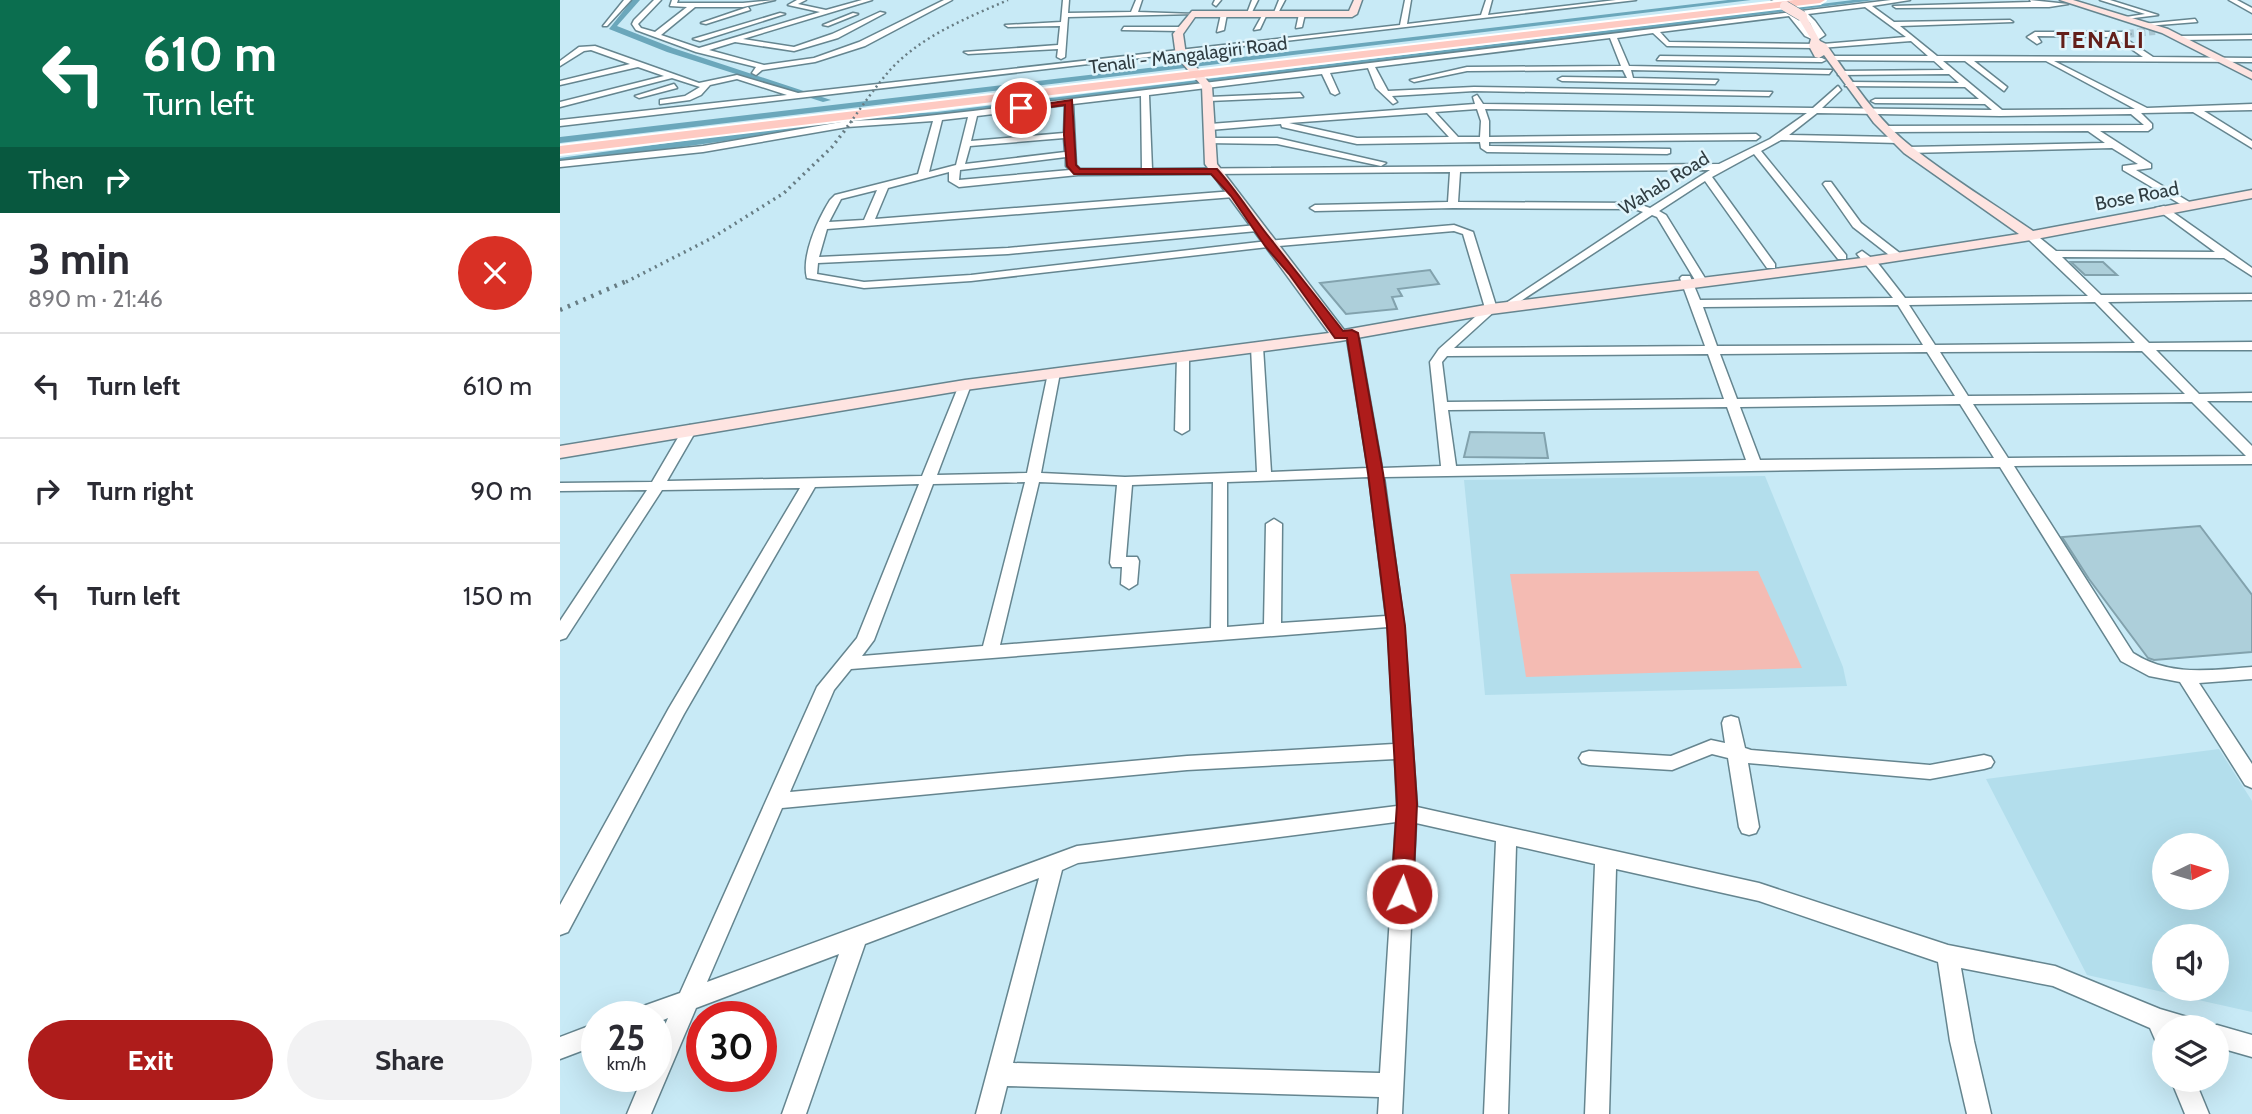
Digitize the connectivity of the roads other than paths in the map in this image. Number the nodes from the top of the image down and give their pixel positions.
1 (628, 0) edge
2 (658, 0) edge
3 (675, 0) edge
4 (772, 0) edge
5 (803, 0) edge
6 (869, 0) edge
7 (949, 0) edge
8 (1066, 0) edge
9 (1139, 0) edge
10 (1255, 0) edge
11 (1282, 0) edge
12 (1358, 0) edge
13 (1408, 0) edge
14 (1489, 0) edge
15 (1545, 0) edge
16 (1633, 0) edge
17 (1820, 0) edge
18 (1906, 0) edge
19 (2031, 0) edge
20 (2103, 0) edge
21 (2232, 0) edge
22 (2061, 1) edge
23 (723, 2) edge
24 (696, 3) edge
25 (752, 4) edge
26 (821, 4) dead end
27 (1784, 4) edge
28 (2044, 4) junction
29 (1866, 6) junction
30 (1986, 6) junction
31 (808, 8) junction
32 (1545, 10) junction
33 (2252, 10) edge
34 (760, 11) junction
35 (828, 11) junction
36 (881, 13) dead end
37 (782, 14) junction
38 (855, 14) dead end
39 (1134, 14) junction
40 (1192, 14) junction
41 (1224, 14) junction
42 (1269, 14) junction
43 (1302, 14) junction
44 (1352, 14) junction
45 (1801, 14) junction
46 (1248, 15) junction
47 (809, 17) junction
48 (1483, 17) junction
49 (2128, 18) junction
50 (1063, 19) junction
51 (801, 20) junction
52 (2195, 21) dead end
53 (704, 23) junction
54 (1722, 23) junction
55 (1893, 24) junction
56 (2146, 24) junction
57 (605, 25) dead end
58 (826, 25) junction
59 (1008, 25) dead end
60 (1298, 27) dead end
61 (1403, 27) junction
62 (1733, 28) dead end
63 (775, 29) junction
64 (850, 29) junction
65 (1124, 29) dead end
66 (1180, 29) junction
67 (1256, 29) dead end
68 (1220, 30) dead end
69 (1656, 31) junction
70 (2160, 31) junction
71 (687, 32) dead end
72 (786, 32) dead end
73 (1341, 35) junction
74 (655, 36) junction
75 (804, 36) dead end
76 (1741, 36) dead end
77 (1613, 37) junction
78 (2252, 37) edge
79 (1912, 39) junction
80 (664, 40) junction
81 (734, 40) junction
82 (826, 40) junction
83 (2185, 40) junction
84 (2038, 41) joint
85 (1817, 43) junction
86 (680, 44) junction
87 (1747, 45) junction
88 (854, 47) junction
89 (1061, 47) junction
90 (699, 50) junction
91 (968, 52) dead end
92 (1181, 54) junction
93 (1610, 58) dead end
94 (1622, 58) junction
95 (1635, 58) dead end
96 (1648, 58) dead end
97 (1749, 58) junction
98 (1935, 58) junction
99 (1967, 58) junction
100 (623, 59) junction
101 (1550, 59) dead end
102 (1826, 59) junction
103 (2043, 59) junction
104 (2062, 59) junction
105 (2225, 60) junction
106 (2252, 60) edge
107 (2152, 61) junction
108 (1399, 63) junction
109 (560, 64) edge
110 (639, 64) junction
111 (1060, 66) junction
112 (1371, 66) junction
113 (1466, 66) junction
114 (762, 68) junction
115 (1627, 68) junction
116 (654, 70) junction
117 (1325, 71) junction
118 (1758, 71) junction
119 (1829, 72) junction
120 (1951, 72) junction
121 (1841, 73) junction
122 (560, 74) edge
123 (1294, 75) junction
124 (672, 76) junction
125 (2252, 76) edge
126 (1201, 79) junction
127 (1414, 80) junction
128 (1632, 81) junction
129 (690, 82) junction
130 (1246, 82) junction
131 (1724, 83) dead end
132 (560, 84) edge
133 (600, 84) dead end
134 (706, 85) junction
135 (1966, 85) junction
136 (1846, 87) junction
137 (1474, 89) junction
138 (2004, 89) dead end
139 (1424, 91) junction
140 (1636, 92) junction
141 (1145, 93) junction
142 (1335, 93) dead end
143 (817, 94) junction
144 (1386, 94) junction
145 (1769, 94) junction
146 (1300, 95) junction
147 (639, 96) dead end
148 (804, 96) junction
149 (1250, 97) junction
150 (587, 98) junction
151 (1862, 101) junction
152 (1069, 102) junction
153 (1987, 102) junction
154 (599, 104) dead end
155 (560, 106) edge
156 (1480, 106) junction
157 (1521, 107) junction
158 (2252, 107) edge
159 (1434, 108) junction
160 (2195, 109) junction
161 (1780, 110) junction
162 (1403, 111) junction
163 (1815, 111) junction
164 (2147, 111) junction
165 (1871, 112) junction
166 (2134, 112) junction
167 (2000, 113) junction
168 (560, 114) edge
169 (973, 114) junction
170 (1523, 117) dead end
171 (938, 118) junction
172 (1307, 119) junction
173 (1276, 122) junction
174 (560, 123) edge
175 (1255, 123) junction
176 (2090, 128) junction
177 (1886, 129) junction
178 (752, 132) junction
179 (1210, 134) junction
180 (1068, 135) junction
181 (1661, 137) junction
182 (1756, 137) dead end
183 (1776, 137) junction
184 (1455, 139) junction
185 (1484, 139) junction
186 (1898, 140) junction
187 (966, 144) junction
188 (2114, 145) junction
189 (2252, 145) edge
190 (560, 148) edge
191 (1755, 149) junction
192 (1909, 150) junction
193 (1667, 151) junction
194 (1070, 154) junction
195 (560, 164) edge
196 (1721, 167) junction
197 (957, 168) junction
198 (1675, 168) junction
199 (1455, 169) junction
200 (1410, 170) junction
201 (1214, 171) junction
202 (1078, 172) junction
203 (1147, 172) junction
204 (923, 175) junction
205 (1706, 176) junction
206 (1828, 184) dead end
207 (884, 185) junction
208 (1234, 194) junction
209 (2252, 194) edge
210 (1453, 205) junction
211 (2187, 205) junction
212 (1315, 208) dead end
213 (2166, 209) junction
214 (1651, 210) junction
215 (868, 223) junction
216 (823, 226) junction
217 (1258, 228) junction
218 (2026, 233) junction
219 (1268, 244) junction
220 (1894, 253) junction
221 (2053, 254) junction
222 (2228, 255) junction
223 (1842, 257) junction
224 (1866, 258) junction
225 (814, 260) junction
226 (1771, 266) junction
227 (2252, 273) edge
228 (1694, 280) junction
229 (2252, 297) edge
230 (2096, 298) junction
231 (1900, 302) junction
232 (1695, 304) junction
233 (1501, 305) junction
234 (1342, 332) junction
235 (2252, 346) edge
236 (1257, 347) junction
237 (2145, 347) junction
238 (1930, 348) junction
239 (1712, 349) junction
240 (1443, 352) junction
241 (1183, 356) junction
242 (1054, 373) junction
243 (965, 385) junction
244 (2195, 397) junction
245 (2252, 397) edge
246 (1964, 400) junction
247 (1733, 404) junction
248 (1442, 406) junction
249 (690, 429) junction
250 (1182, 430) dead end
251 (560, 445) edge
252 (560, 452) edge
253 (2252, 454) edge
254 (2252, 460) edge
255 (2005, 463) junction
256 (1755, 464) junction
257 (1449, 470) junction
258 (1376, 473) junction
259 (1264, 475) junction
260 (1033, 477) junction
261 (1220, 477) junction
262 (928, 480) junction
263 (1125, 481) junction
264 (811, 482) junction
265 (657, 486) junction
266 (560, 487) edge
267 (1274, 524) dead end
268 (1129, 584) dead end
269 (1395, 621) junction
270 (1272, 628) junction
271 (1219, 631) junction
272 (561, 632) edge
273 (990, 652) junction
274 (847, 663) junction
275 (2252, 673) edge
276 (2186, 677) junction
277 (1731, 723) dead end
278 (1404, 751) junction
279 (1735, 753) junction
280 (1589, 758) dead end
281 (1984, 762) dead end
282 (2252, 780) edge
283 (778, 801) junction
284 (1406, 813) junction
285 (1749, 827) dead end
286 (1506, 834) junction
287 (1606, 858) junction
288 (1053, 863) junction
289 (560, 925) edge
290 (857, 935) junction
291 (1948, 955) junction
292 (686, 1001) junction
293 (672, 1006) edge
294 (2152, 1024) edge
295 (672, 1036) edge
296 (2229, 1039) edge
297 (581, 1040) edge
298 (2252, 1046) edge
299 (560, 1048) edge
300 (998, 1074) junction
301 (1391, 1085) junction
302 (649, 1092) edge
303 (2188, 1092) edge
304 (639, 1114) edge
305 (794, 1114) edge
306 (988, 1114) edge
307 (1390, 1114) edge
308 (1496, 1114) edge
309 (1597, 1114) edge
310 (1979, 1114) edge
311 (2197, 1114) edge

1 - 57 street
2 - 74 street
3 - 24 street
4 - 25 street
5 - 31 street
6 - 35 street
7 - 88 street
8 - 50 street
9 - 39 street
10 - 46 street
11 - 42 street
12 - 44 main road
13 - 61 street
14 - 48 street
15 - 32 street
16 - 32 street
17 - 27 main road, Tenali - Mangalagiri Road
18 - 29 street
19 - 28 street
20 - 49 street
21 - 33 street
22 - 28 street
22 - 49 main road
22 - 70 main road
23 - 24 street
23 - 25 street
23 - 53 street
24 - 74 street
25 - 34 street
25 - 53 street
26 - 31 street
27 - 45 main road, bridge
27 - 54 street
27 - 85 street
27 - 126 main road, Tenali - Mangalagiri Road
28 - 30 street
29 - 30 street
29 - 45 street
29 - 55 street
30 - 55 street
31 - 35 street
32 - 48 street
34 - 37 street
34 - 53 street
35 - 47 street
36 - 64 street
37 - 47 street
37 - 86 street
38 - 58 street
39 - 40 street
39 - 50 street
40 - 41 main road
40 - 66 main road
41 - 46 main road
41 - 68 street
42 - 43 main road
42 - 46 main road
42 - 67 street
43 - 44 main road
43 - 60 street
44 - 73 street
45 - 85 main road
47 - 51 street
48 - 61 street
49 - 56 main road
50 - 59 street
50 - 89 street
51 - 58 street
51 - 63 street
52 - 56 street
54 - 62 street
54 - 69 street
55 - 79 street
56 - 70 main road
58 - 64 street
61 - 73 street
63 - 72 street
63 - 81 street
64 - 82 street
65 - 66 street
66 - 92 main road
69 - 77 street
69 - 87 street
70 - 83 main road
71 - 80 street
73 - 92 street
74 - 80 street
75 - 82 street
76 - 87 street
77 - 94 street
77 - 113 street
78 - 83 street
79 - 85 street
79 - 98 street
80 - 86 street
81 - 82 street
81 - 90 street
82 - 88 street
83 - 105 main road
84 - 104 street
84 - 107 street
85 - 87 street
85 - 102 main road
86 - 90 street
87 - 97 street
88 - 114 street
89 - 91 street
89 - 111 street
90 - 114 street
92 - 111 street
92 - 126 main road
93 - 94 street
94 - 95 street
94 - 115 street
96 - 97 street
97 - 102 street
97 - 118 street
98 - 99 street
98 - 102 street
98 - 120 street
99 - 103 street
99 - 138 street
100 - 109 street
100 - 110 street
100 - 122 street
101 - 113 street
102 - 119 main road
102 - 121 main road
103 - 104 street
103 - 164 street
104 - 107 street
105 - 106 street
105 - 107 street
105 - 125 main road
108 - 112 street
108 - 113 street
108 - 127 street
110 - 116 street
110 - 132 street
111 - 143 street
112 - 117 street
112 - 144 street
113 - 115 street
113 - 127 street
113 - 128 street
113 - 137 street
114 - 143 street
115 - 118 street
115 - 128 street
116 - 124 street
116 - 133 street
117 - 123 street
117 - 142 street
118 - 119 street
118 - 145 street
119 - 136 main road
120 - 121 street
120 - 135 street
121 - 136 main road
123 - 130 street
123 - 146 street
124 - 129 street
124 - 150 street
126 - 130 street
126 - 141 street
126 - 149 street
126 - 178 main road, Tenali - Mangalagiri Road
126 - 179 main road
127 - 139 street
128 - 131 street
128 - 140 street
129 - 134 street
129 - 147 street
130 - 149 street
132 - 150 street
134 - 148 street
134 - 168 street
135 - 136 street
135 - 153 street
136 - 151 main road
136 - 163 street, Wahab Road
137 - 139 street
137 - 140 street
137 - 156 street
139 - 144 street
139 - 159 street
140 - 145 street
141 - 152 street
141 - 203 street
143 - 148 street
144 - 162 street
145 - 161 street
146 - 149 street
146 - 172 street
148 - 174 street
149 - 175 street
150 - 154 street
150 - 155 street
151 - 153 street
151 - 165 main road
152 - 169 street
152 - 180 street
153 - 167 street
156 - 157 street
156 - 159 street
156 - 185 street
157 - 161 street
157 - 170 street
158 - 160 street
159 - 162 street
159 - 184 street
160 - 164 street
160 - 189 street
161 - 163 street
162 - 172 street
163 - 165 street
163 - 183 street, Wahab Road
164 - 166 street
165 - 167 street
165 - 177 main road
166 - 167 street
166 - 176 street
169 - 171 street
169 - 187 street
171 - 178 street
171 - 204 street
172 - 173 street
173 - 175 street
173 - 184 street
175 - 179 street
176 - 177 street
176 - 188 street
177 - 186 main road
178 - 190 main road, Tenali - Mangalagiri Road
178 - 195 street
179 - 200 street
179 - 201 main road
180 - 187 street
180 - 194 street
181 - 182 street
181 - 185 street
181 - 193 street
183 - 186 street
183 - 191 street, Wahab Road
184 - 185 street
185 - 193 street
186 - 192 main road
187 - 197 street
188 - 192 street
188 - 211 street
191 - 196 street, Wahab Road
191 - 223 street
192 - 218 main road
193 - 198 street
194 - 197 street
194 - 202 street
196 - 198 street
196 - 205 street, Wahab Road
197 - 202 street
197 - 204 street
198 - 199 street
199 - 200 street
199 - 210 street
200 - 201 street
201 - 203 street
201 - 208 main road
202 - 203 street
204 - 207 street
205 - 214 street, Wahab Road
205 - 226 street
206 - 220 street
207 - 215 street
207 - 216 street
208 - 215 street
208 - 217 main road
209 - 211 main road, Bose Road
210 - 212 street
210 - 214 street
211 - 213 main road, Bose Road
213 - 218 main road, Bose Road
213 - 222 street
214 - 228 street
214 - 233 street, Wahab Road
215 - 216 street
216 - 225 street
217 - 219 main road
217 - 225 street
218 - 220 main road, Bose Road
218 - 221 street
219 - 225 street
219 - 233 street
219 - 234 main road
220 - 224 main road, Bose Road
221 - 222 street
221 - 230 street
222 - 227 street
223 - 224 main road
223 - 226 main road
224 - 228 main road
224 - 231 street
226 - 228 main road
228 - 232 street
228 - 233 main road
229 - 230 street
230 - 231 street
230 - 237 street
231 - 232 street
231 - 238 street
232 - 239 street
233 - 234 main road
233 - 240 street, Wahab Road
234 - 236 main road
234 - 251 main road
234 - 258 street
235 - 237 street
236 - 241 main road
236 - 259 street
237 - 238 street
237 - 244 street
238 - 239 street
238 - 246 street
239 - 240 street
239 - 247 street
240 - 248 street
241 - 242 main road
241 - 250 street
242 - 243 main road
242 - 260 street
243 - 249 main road
243 - 262 street
244 - 245 street
244 - 246 street
244 - 253 street
246 - 247 street
246 - 255 street
247 - 248 street
247 - 256 street
248 - 257 street
249 - 252 main road
249 - 265 street
254 - 255 street
255 - 256 street
255 - 276 street
256 - 257 street
257 - 258 street
258 - 259 street
258 - 269 street
259 - 261 street
260 - 262 street
260 - 263 street
260 - 273 street
261 - 263 street
261 - 271 street
262 - 264 street
262 - 274 street
263 - 268 street
264 - 265 street
264 - 289 street
265 - 266 street
265 - 272 street
267 - 270 street
269 - 270 street
269 - 278 street
270 - 271 street
271 - 273 street
273 - 274 street
274 - 283 street
275 - 276 street
276 - 282 street
277 - 279 street
278 - 283 street
278 - 284 street
279 - 280 street
279 - 281 street
279 - 285 street
283 - 292 street
284 - 286 street
284 - 288 street
284 - 301 street
286 - 287 street
286 - 308 street
287 - 291 street
287 - 309 street
288 - 290 street
288 - 300 street
290 - 292 street
290 - 305 street
291 - 294 street
291 - 310 street
292 - 293 street
292 - 295 street
296 - 298 street
297 - 299 street
300 - 301 street
300 - 306 street
301 - 307 street
302 - 304 street
303 - 311 street

